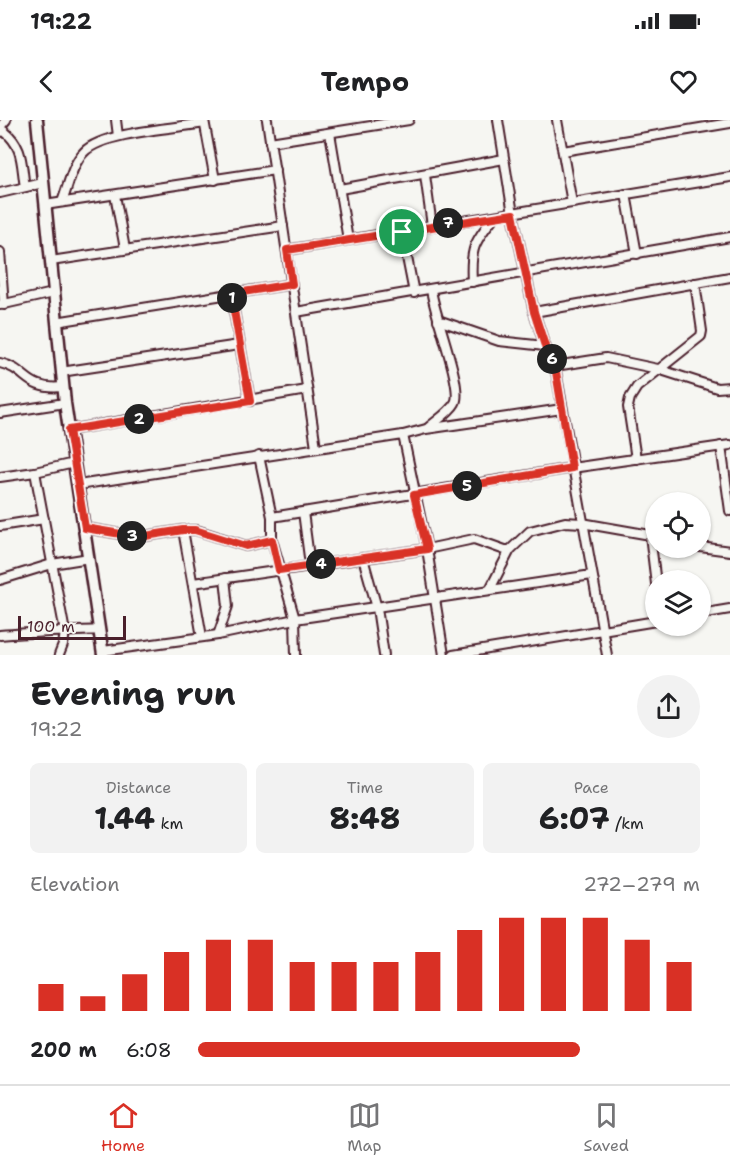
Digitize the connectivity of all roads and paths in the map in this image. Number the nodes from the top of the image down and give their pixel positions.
1 (6, 120) edge
2 (37, 120) edge
3 (116, 120) edge
4 (267, 120) edge
5 (409, 120) edge
6 (498, 120) edge
7 (557, 120) edge
8 (204, 122) edge
9 (730, 123) edge
10 (0, 129) edge
11 (330, 134) junction
12 (118, 136) junction
13 (270, 142) junction
14 (563, 151) junction
15 (504, 159) junction
16 (275, 170) junction
17 (425, 175) junction
18 (730, 177) edge
19 (215, 180) junction
20 (43, 183) junction
21 (25, 187) junction
22 (340, 189) junction
23 (0, 193) edge
24 (626, 194) junction
25 (115, 195) junction
26 (62, 202) junction
27 (572, 203) junction
28 (45, 205) junction
29 (513, 214) junction
30 (494, 217) junction
31 (283, 226) junction
32 (432, 226) junction
33 (402, 232) junction
34 (730, 237) edge
35 (348, 240) junction
36 (125, 249) junction
37 (287, 250) junction
38 (0, 252) edge
39 (637, 254) junction
40 (51, 261) junction
41 (525, 272) junction
42 (730, 277) edge
43 (472, 282) junction
44 (695, 283) junction
45 (292, 284) junction
46 (431, 289) junction
47 (414, 292) junction
48 (53, 294) junction
49 (231, 294) junction
50 (2, 305) edge
51 (296, 312) junction
52 (534, 312) junction
53 (438, 320) junction
54 (57, 322) junction
55 (239, 345) junction
56 (545, 346) junction
57 (0, 363) edge
58 (555, 366) junction
59 (658, 369) junction
60 (62, 372) junction
61 (63, 387) junction
62 (730, 387) edge
63 (307, 390) junction
64 (250, 401) junction
65 (65, 403) junction
66 (562, 409) junction
67 (0, 413) edge
68 (426, 429) junction
69 (69, 430) junction
70 (403, 435) junction
71 (730, 445) edge
72 (720, 446) junction
73 (316, 447) junction
74 (259, 456) junction
75 (636, 459) junction
76 (74, 463) junction
77 (572, 468) junction
78 (36, 472) junction
79 (0, 477) edge
80 (78, 484) junction
81 (414, 495) junction
82 (730, 511) edge
83 (303, 512) junction
84 (272, 517) junction
85 (44, 519) junction
86 (582, 523) junction
87 (0, 525) edge
88 (85, 528) junction
89 (183, 530) junction
90 (645, 535) edge
91 (272, 540) junction
92 (711, 548) edge
93 (427, 549) junction
94 (510, 550) junction
95 (730, 551) edge
96 (89, 558) junction
97 (363, 558) junction
98 (52, 564) junction
99 (310, 565) junction
100 (279, 570) junction
101 (592, 575) junction
102 (225, 578) junction
103 (0, 580) edge
104 (193, 583) junction
105 (490, 589) junction
106 (434, 598) junction
107 (378, 608) junction
108 (730, 609) edge
109 (711, 612) edge
110 (295, 620) junction
111 (645, 623) edge
112 (602, 629) junction
113 (99, 630) junction
114 (65, 632) junction
115 (0, 635) edge
116 (218, 635) junction
117 (202, 637) junction
118 (103, 653) edge
119 (59, 655) edge
120 (296, 655) edge
121 (384, 655) edge
122 (444, 655) edge
123 (453, 655) edge
124 (607, 655) edge

1 - 10 street
2 - 20 street
3 - 12 street
4 - 13 street
5 - 11 street
6 - 15 street
7 - 14 street
8 - 12 street
8 - 19 street
9 - 14 street
10 - 21 street
11 - 13 street
11 - 22 street
12 - 26 street
13 - 16 street
14 - 27 street
15 - 17 street
15 - 29 street
16 - 19 street
16 - 31 street
17 - 22 street
17 - 32 street
18 - 24 street
19 - 25 street
20 - 21 street
20 - 28 street
21 - 23 street
22 - 35 street
24 - 27 street
24 - 39 street
25 - 26 street
25 - 36 street
26 - 28 street
27 - 29 street
28 - 40 street
29 - 30 street
29 - 41 street
30 - 32 street
30 - 43 street
31 - 36 street
31 - 37 street
32 - 33 street
33 - 35 street
33 - 47 street
34 - 39 street
35 - 37 street
36 - 40 street
37 - 45 street
38 - 50 street
39 - 41 street
40 - 48 street
41 - 43 street
41 - 52 street
42 - 44 street
43 - 46 street
44 - 52 street
44 - 59 street
45 - 49 street
45 - 51 street
46 - 47 street
46 - 53 street
47 - 51 street
48 - 50 street
48 - 54 street
49 - 54 street
49 - 55 street
51 - 63 street
52 - 56 street
53 - 56 street
53 - 68 street
54 - 60 street
55 - 60 street
55 - 64 street
56 - 58 street
57 - 61 street
58 - 59 street
58 - 66 street
59 - 62 street
59 - 75 street
60 - 61 street
61 - 65 street
63 - 64 street
63 - 73 street
64 - 69 street
65 - 67 street
65 - 69 street
66 - 68 street
66 - 77 street
68 - 70 street
69 - 76 street
70 - 73 street
70 - 81 street
71 - 72 street
72 - 75 street
72 - 82 street
73 - 74 street
74 - 80 street
74 - 84 street
75 - 77 street
76 - 78 street
76 - 80 street
77 - 81 street
77 - 86 street
78 - 79 street
78 - 85 street
80 - 88 street
81 - 83 street
81 - 93 street
83 - 84 street
83 - 99 street
84 - 91 street
85 - 87 street
85 - 98 street
86 - 90 street
86 - 94 street
86 - 101 street
88 - 89 street
88 - 96 street
89 - 91 street
89 - 104 street
91 - 100 street
92 - 95 street
93 - 94 street
93 - 97 street
93 - 106 street
94 - 105 street
96 - 98 street
96 - 113 street
97 - 99 street
97 - 107 street
98 - 103 street
98 - 114 street
99 - 100 street
100 - 102 street
100 - 110 street
101 - 105 street
101 - 112 street
102 - 104 street
102 - 116 street
104 - 117 street
105 - 106 street
106 - 107 street
106 - 122 street
107 - 110 street
107 - 121 street
108 - 109 street
110 - 116 street
110 - 120 street
111 - 112 street
112 - 123 street
112 - 124 street
113 - 114 street
113 - 118 street
114 - 115 street
114 - 119 street
116 - 117 street
117 - 118 street

